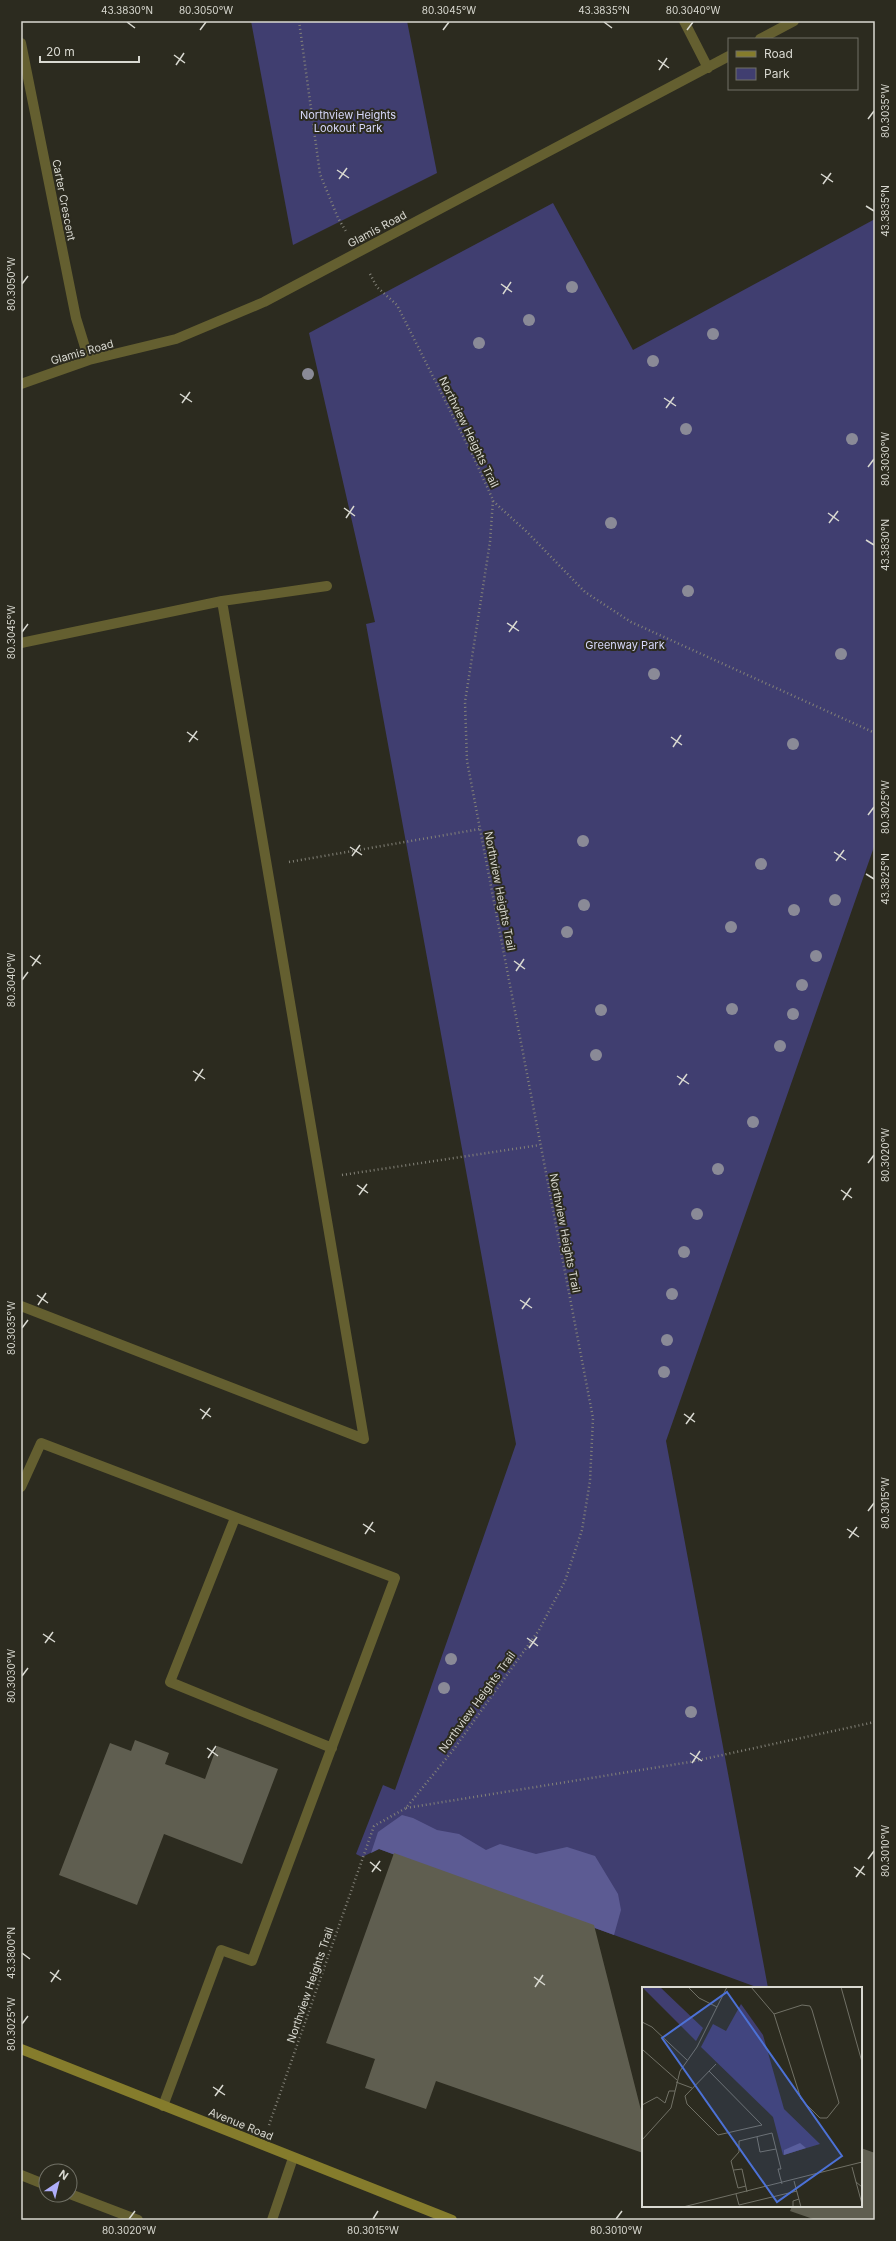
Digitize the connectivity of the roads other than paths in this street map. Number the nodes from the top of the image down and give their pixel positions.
1 (684, 21) edge
2 (794, 21) edge
3 (762, 38) edge
4 (21, 43) edge
5 (728, 57) edge
6 (708, 68) junction
7 (89, 360) junction
8 (21, 384) edge
9 (328, 586) dead end
10 (222, 601) junction
11 (21, 643) edge
12 (21, 1306) edge
13 (21, 1487) edge
14 (235, 1518) junction
15 (332, 1748) junction
16 (21, 2049) edge
17 (163, 2106) junction
18 (293, 2158) junction
19 (21, 2175) edge
20 (38, 2181) edge
21 (78, 2197) edge
22 (138, 2220) edge
23 (272, 2220) edge
24 (452, 2220) edge

1 - 6 street
2 - 3 street
4 - 7 street, Carter Crescent
5 - 6 street, Glamis Road
6 - 7 street, Glamis Road
7 - 8 street, Glamis Road
9 - 10 street
10 - 11 street
10 - 12 street
13 - 14 street
14 - 15 street
14 - 15 street
15 - 17 street
16 - 17 street, Avenue Road
17 - 18 street, Avenue Road
18 - 23 street
18 - 24 street, Avenue Road
19 - 20 street
21 - 22 street

